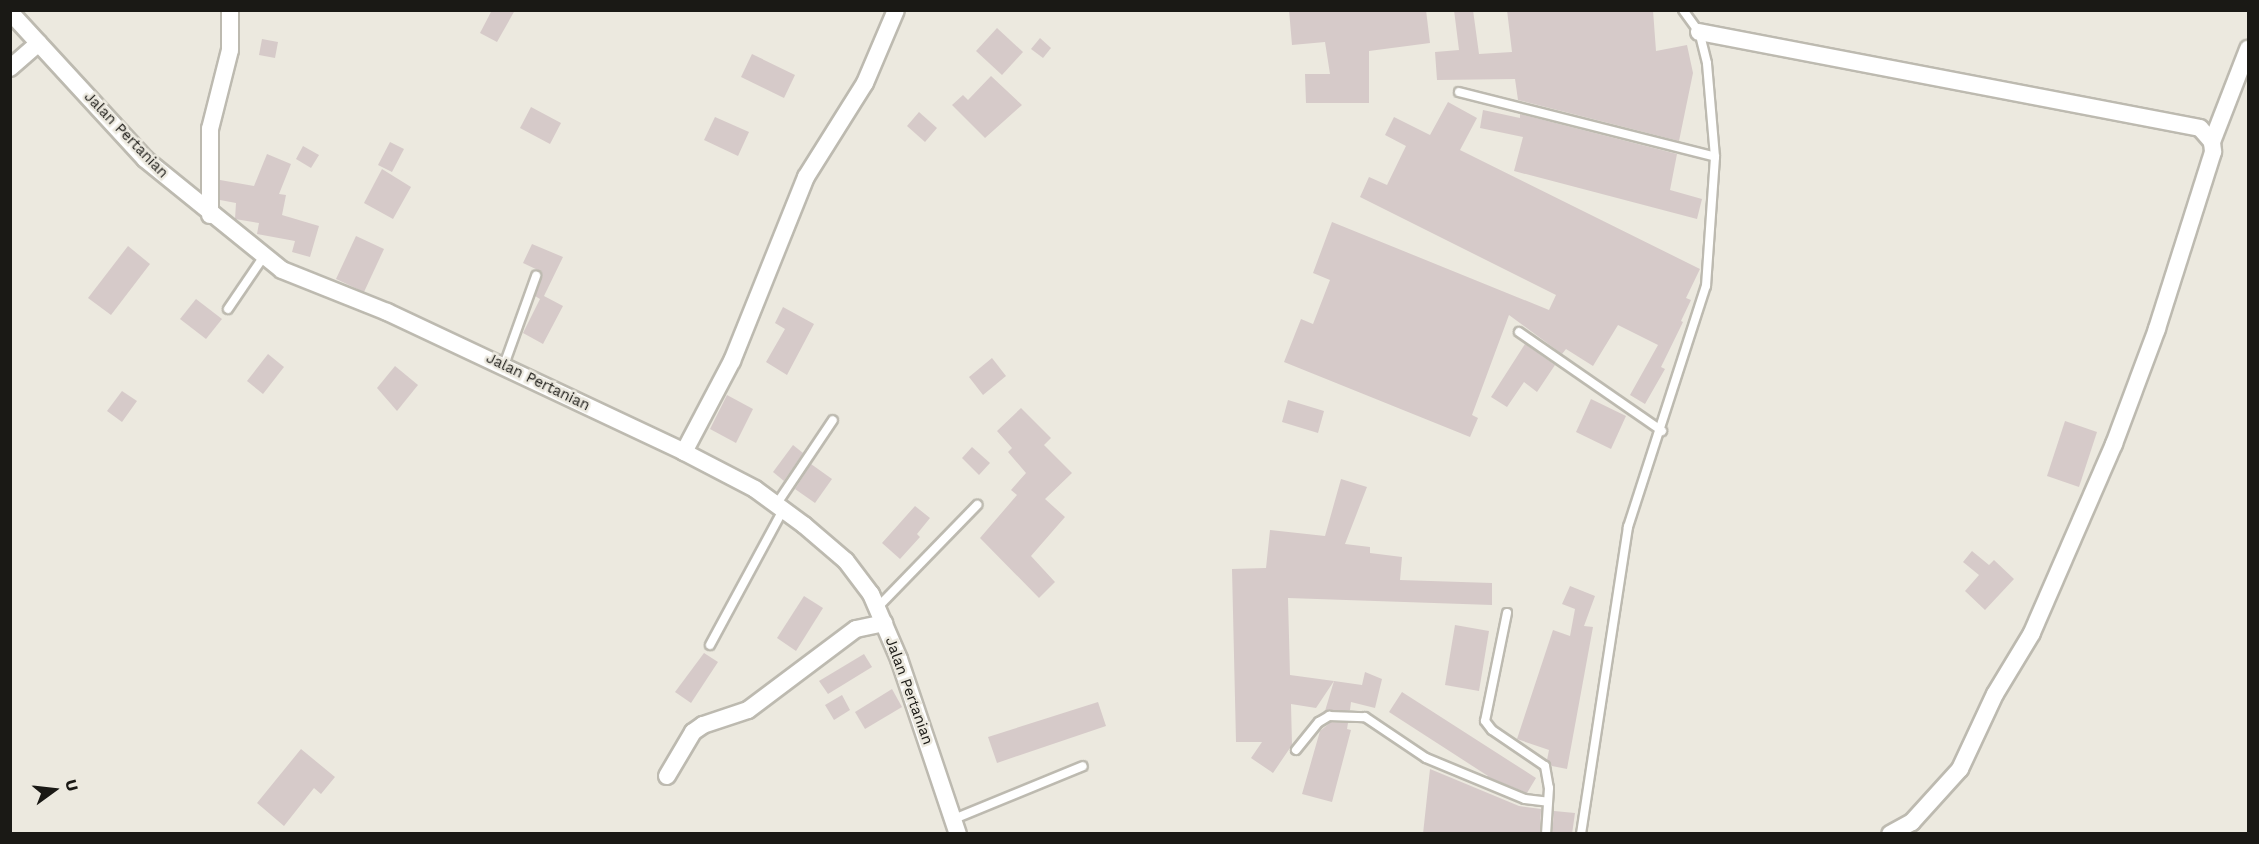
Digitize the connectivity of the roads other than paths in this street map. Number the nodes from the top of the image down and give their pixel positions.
1 (230, 10) edge
2 (896, 10) edge
3 (1683, 10) edge
4 (10, 12) edge
5 (1699, 32) junction
6 (39, 43) junction
7 (2248, 49) edge
8 (10, 68) edge
9 (1459, 92) dead end
10 (2212, 142) junction
11 (1715, 157) junction
12 (210, 215) junction
13 (264, 256) junction
14 (536, 276) dead end
15 (228, 309) dead end
16 (1519, 332) dead end
17 (504, 365) junction
18 (833, 420) dead end
19 (1662, 430) junction
20 (684, 452) junction
21 (977, 505) dead end
22 (780, 507) junction
23 (1507, 613) dead end
24 (880, 616) junction
25 (710, 645) dead end
26 (1296, 750) dead end
27 (1083, 766) dead end
28 (666, 776) dead end
29 (1548, 802) junction
30 (956, 826) edge
31 (1546, 834) edge
32 (1581, 834) edge
33 (1890, 834) edge

1 - 12 street
2 - 20 street
3 - 5 lane
4 - 6 street, Jalan Pertanian
5 - 10 street
5 - 11 lane
6 - 8 street
6 - 12 street, Jalan Pertanian
7 - 10 street
9 - 11 lane
10 - 33 street
11 - 19 lane
12 - 13 street, Jalan Pertanian
13 - 15 lane
13 - 17 street, Jalan Pertanian
14 - 17 lane
16 - 19 lane
17 - 20 street, Jalan Pertanian
18 - 22 lane
19 - 32 lane
20 - 22 street, Jalan Pertanian
21 - 24 lane
22 - 24 street, Jalan Pertanian
22 - 25 lane
23 - 29 lane
24 - 28 street
24 - 30 street, Jalan Pertanian
26 - 29 lane
27 - 30 lane
29 - 31 lane

